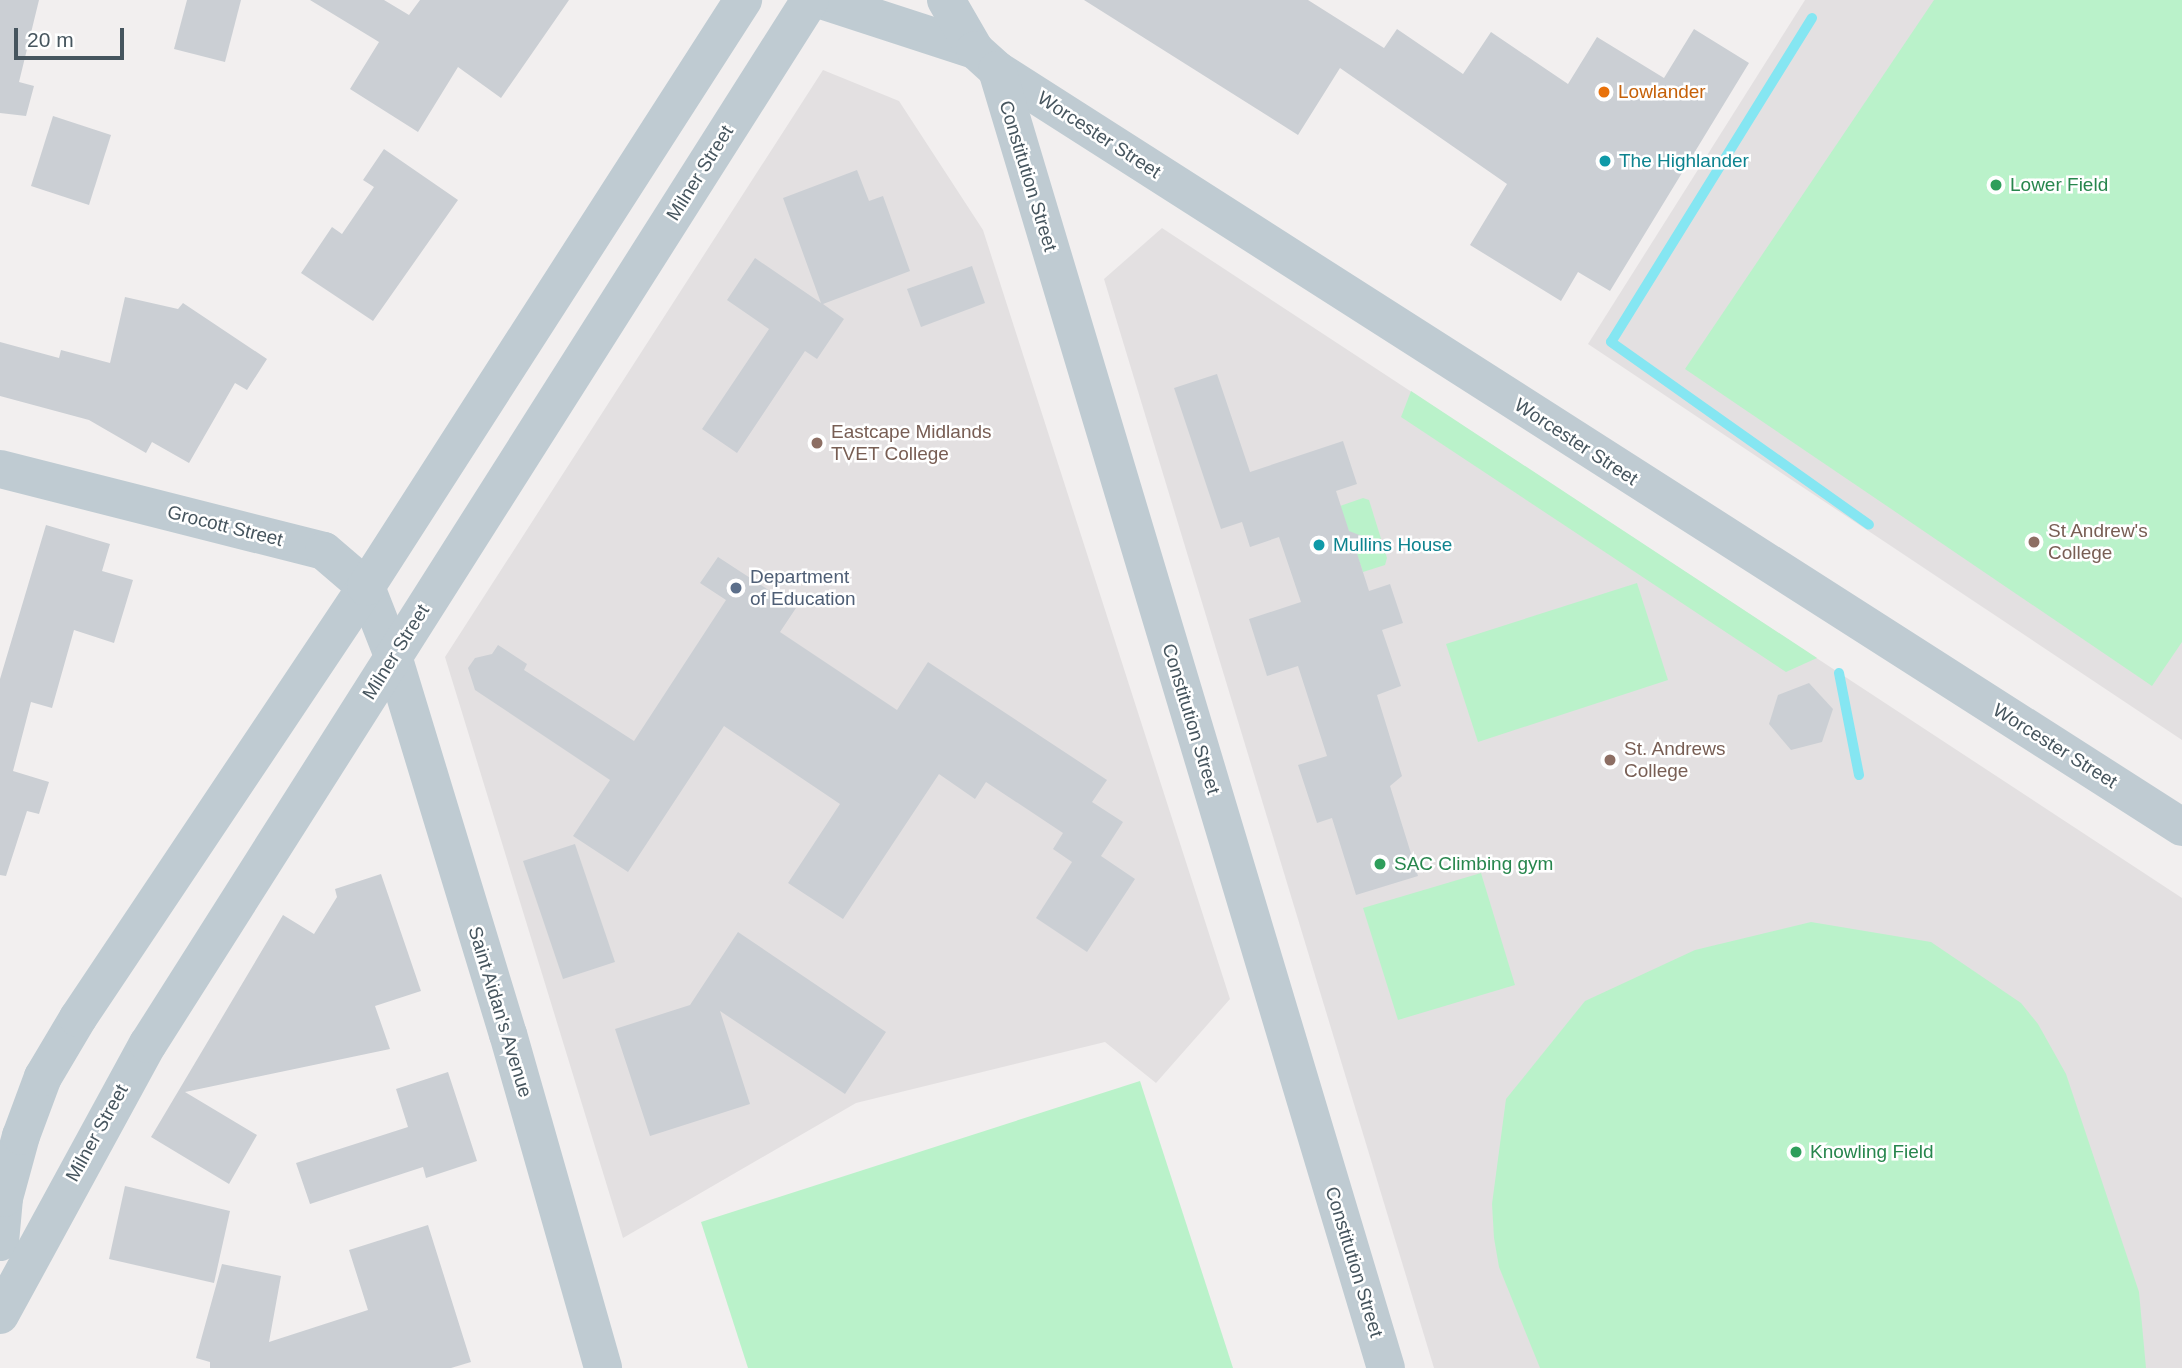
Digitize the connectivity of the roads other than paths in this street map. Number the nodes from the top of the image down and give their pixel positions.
1 (743, 0) edge
2 (810, 0) edge
3 (821, 0) edge
4 (946, 0) edge
5 (986, 60) junction
6 (0, 469) edge
7 (366, 587) junction
8 (393, 656) junction
9 (2182, 827) edge
10 (0, 1242) edge
11 (0, 1315) edge
12 (603, 1368) edge
13 (1386, 1368) edge

1 - 7 street
2 - 8 street, Milner Street
3 - 5 street, Worcester Street
4 - 5 street, Worcester Street
5 - 9 street, Worcester Street
5 - 13 street, Constitution Street
6 - 7 street, Grocott Street
7 - 8 street, Grocott Street
7 - 10 street
8 - 11 street, Milner Street
8 - 12 street, Saint Aidan's Avenue

